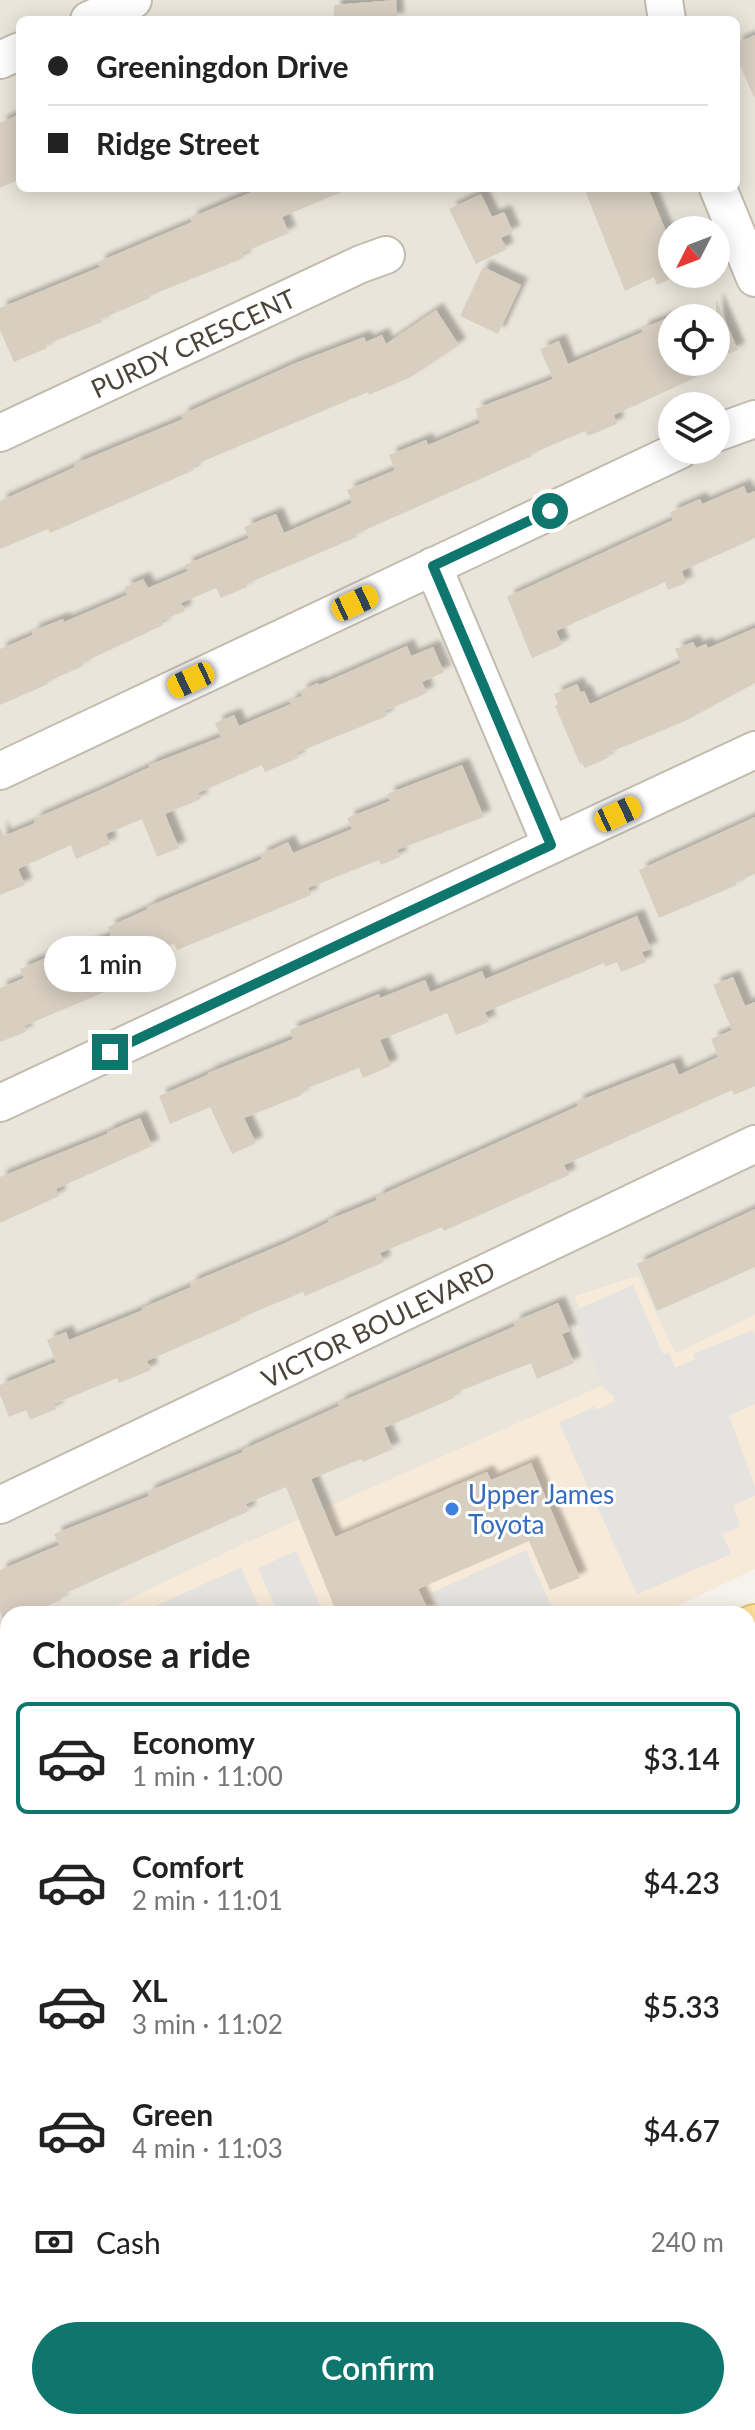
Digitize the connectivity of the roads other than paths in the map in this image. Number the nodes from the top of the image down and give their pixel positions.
1 (133, 0) edge
2 (98, 16) edge
3 (720, 192) edge
4 (386, 255) dead end
5 (755, 278) edge
6 (755, 419) edge
7 (730, 428) edge
8 (0, 433) edge
9 (658, 460) edge
10 (433, 566) junction
11 (755, 750) edge
12 (0, 771) edge
13 (551, 845) junction
14 (0, 1103) edge
15 (755, 1144) edge
16 (0, 1505) edge

1 - 2 street
3 - 5 street
4 - 8 street, PURDY CRESCENT
6 - 7 street
9 - 10 street
10 - 12 street
10 - 13 street
11 - 13 street
13 - 14 street
15 - 16 street, VICTOR BOULEVARD

